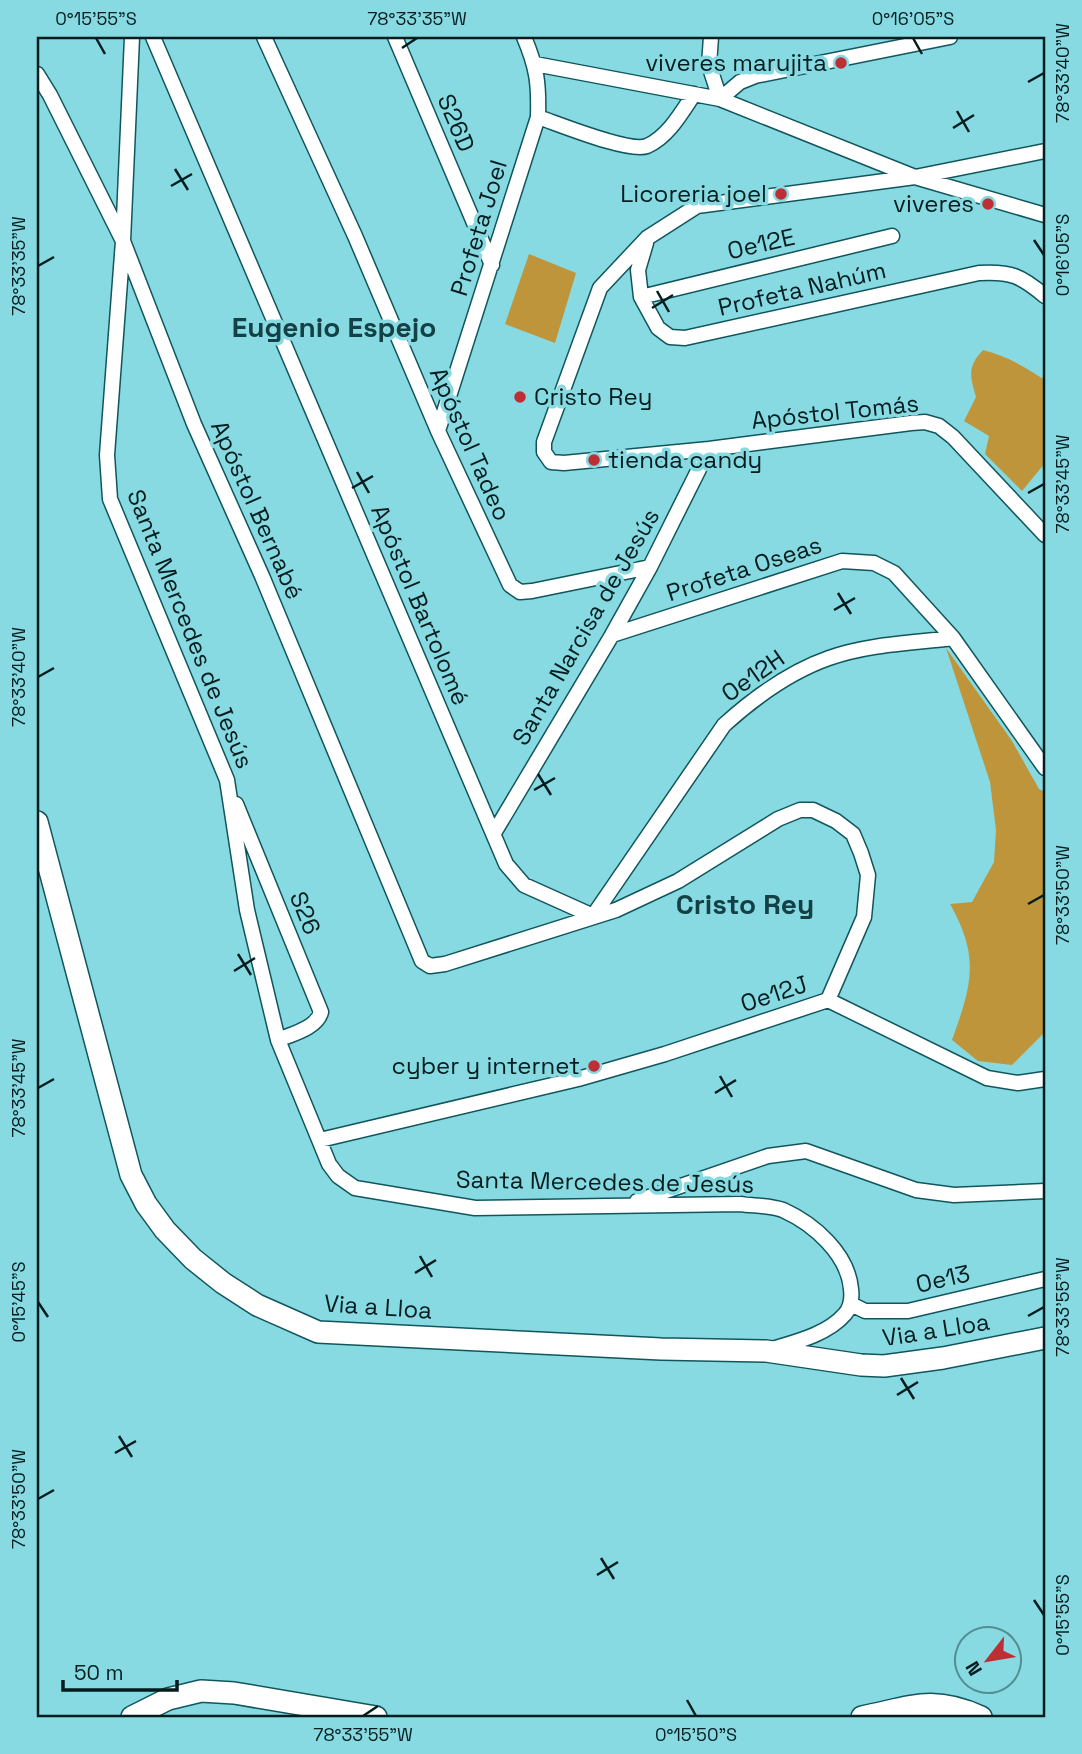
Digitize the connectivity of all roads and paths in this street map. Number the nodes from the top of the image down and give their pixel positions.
1 (132, 37) edge
2 (153, 37) edge
3 (264, 37) edge
4 (395, 37) edge
5 (524, 37) edge
6 (711, 37) edge
7 (950, 37) edge
8 (535, 64) junction
9 (37, 74) edge
10 (694, 94) junction
11 (720, 99) junction
12 (538, 117) junction
13 (1045, 150) edge
14 (915, 177) junction
15 (1045, 215) edge
16 (892, 236) dead end
17 (647, 238) junction
18 (123, 242) junction
19 (492, 265) junction
20 (1045, 296) edge
21 (641, 297) junction
22 (438, 431) junction
23 (709, 449) junction
24 (1045, 535) edge
25 (650, 568) junction
26 (612, 635) junction
27 (953, 638) junction
28 (1045, 768) edge
29 (227, 780) junction
30 (37, 822) edge
31 (494, 833) junction
32 (593, 916) junction
33 (430, 966) joint
34 (828, 1000) junction
35 (278, 1040) junction
36 (1045, 1079) edge
37 (320, 1140) junction
38 (1045, 1191) edge
39 (623, 1206) junction
40 (1045, 1279) edge
41 (851, 1304) junction
42 (1045, 1338) edge
43 (766, 1351) junction
44 (132, 1717) edge
45 (376, 1717) edge
46 (862, 1717) edge
47 (981, 1717) edge

1 - 18 street, Santa Mercedes de Jesús
2 - 31 street, Apóstol Bartolomé
3 - 22 street, Apóstol Tadeo
4 - 19 street, S26D
5 - 8 street, Profeta Joel
6 - 11 street
7 - 11 street
8 - 10 street
8 - 12 street, Profeta Joel
9 - 18 street, Apóstol Bernabé
10 - 11 street
10 - 12 street
11 - 14 street
12 - 19 street, Profeta Joel
13 - 14 street
14 - 15 street
14 - 17 street
16 - 21 street, Oe12E
17 - 21 street, Profeta Nahúm
17 - 23 street
18 - 29 street, Santa Mercedes de Jesús
18 - 33 street, Apóstol Bernabé
19 - 22 street, Profeta Joel
20 - 21 street, Profeta Nahúm
22 - 25 street, Apóstol Tadeo
23 - 24 street, Apóstol Tomás
23 - 25 street, Santa Narcisa de Jesús
25 - 26 street, Santa Narcisa de Jesús
26 - 27 street, Profeta Oseas
26 - 31 street, Santa Narcisa de Jesús
27 - 28 street, Profeta Oseas
27 - 32 street, Oe12H
29 - 35 street, Santa Mercedes de Jesús
29 - 35 street, S26
30 - 43 street, Via a Lloa
31 - 32 street, Apóstol Bartolomé
32 - 33 street, Oe12J
32 - 34 street, Oe12J
34 - 36 street
34 - 37 street, Oe12J
35 - 37 street, Santa Mercedes de Jesús
37 - 39 street, Santa Mercedes de Jesús
38 - 39 street
39 - 41 street, Santa Mercedes de Jesús
40 - 41 street, Oe13
41 - 43 street
42 - 43 street, Via a Lloa
44 - 45 street
46 - 47 street

